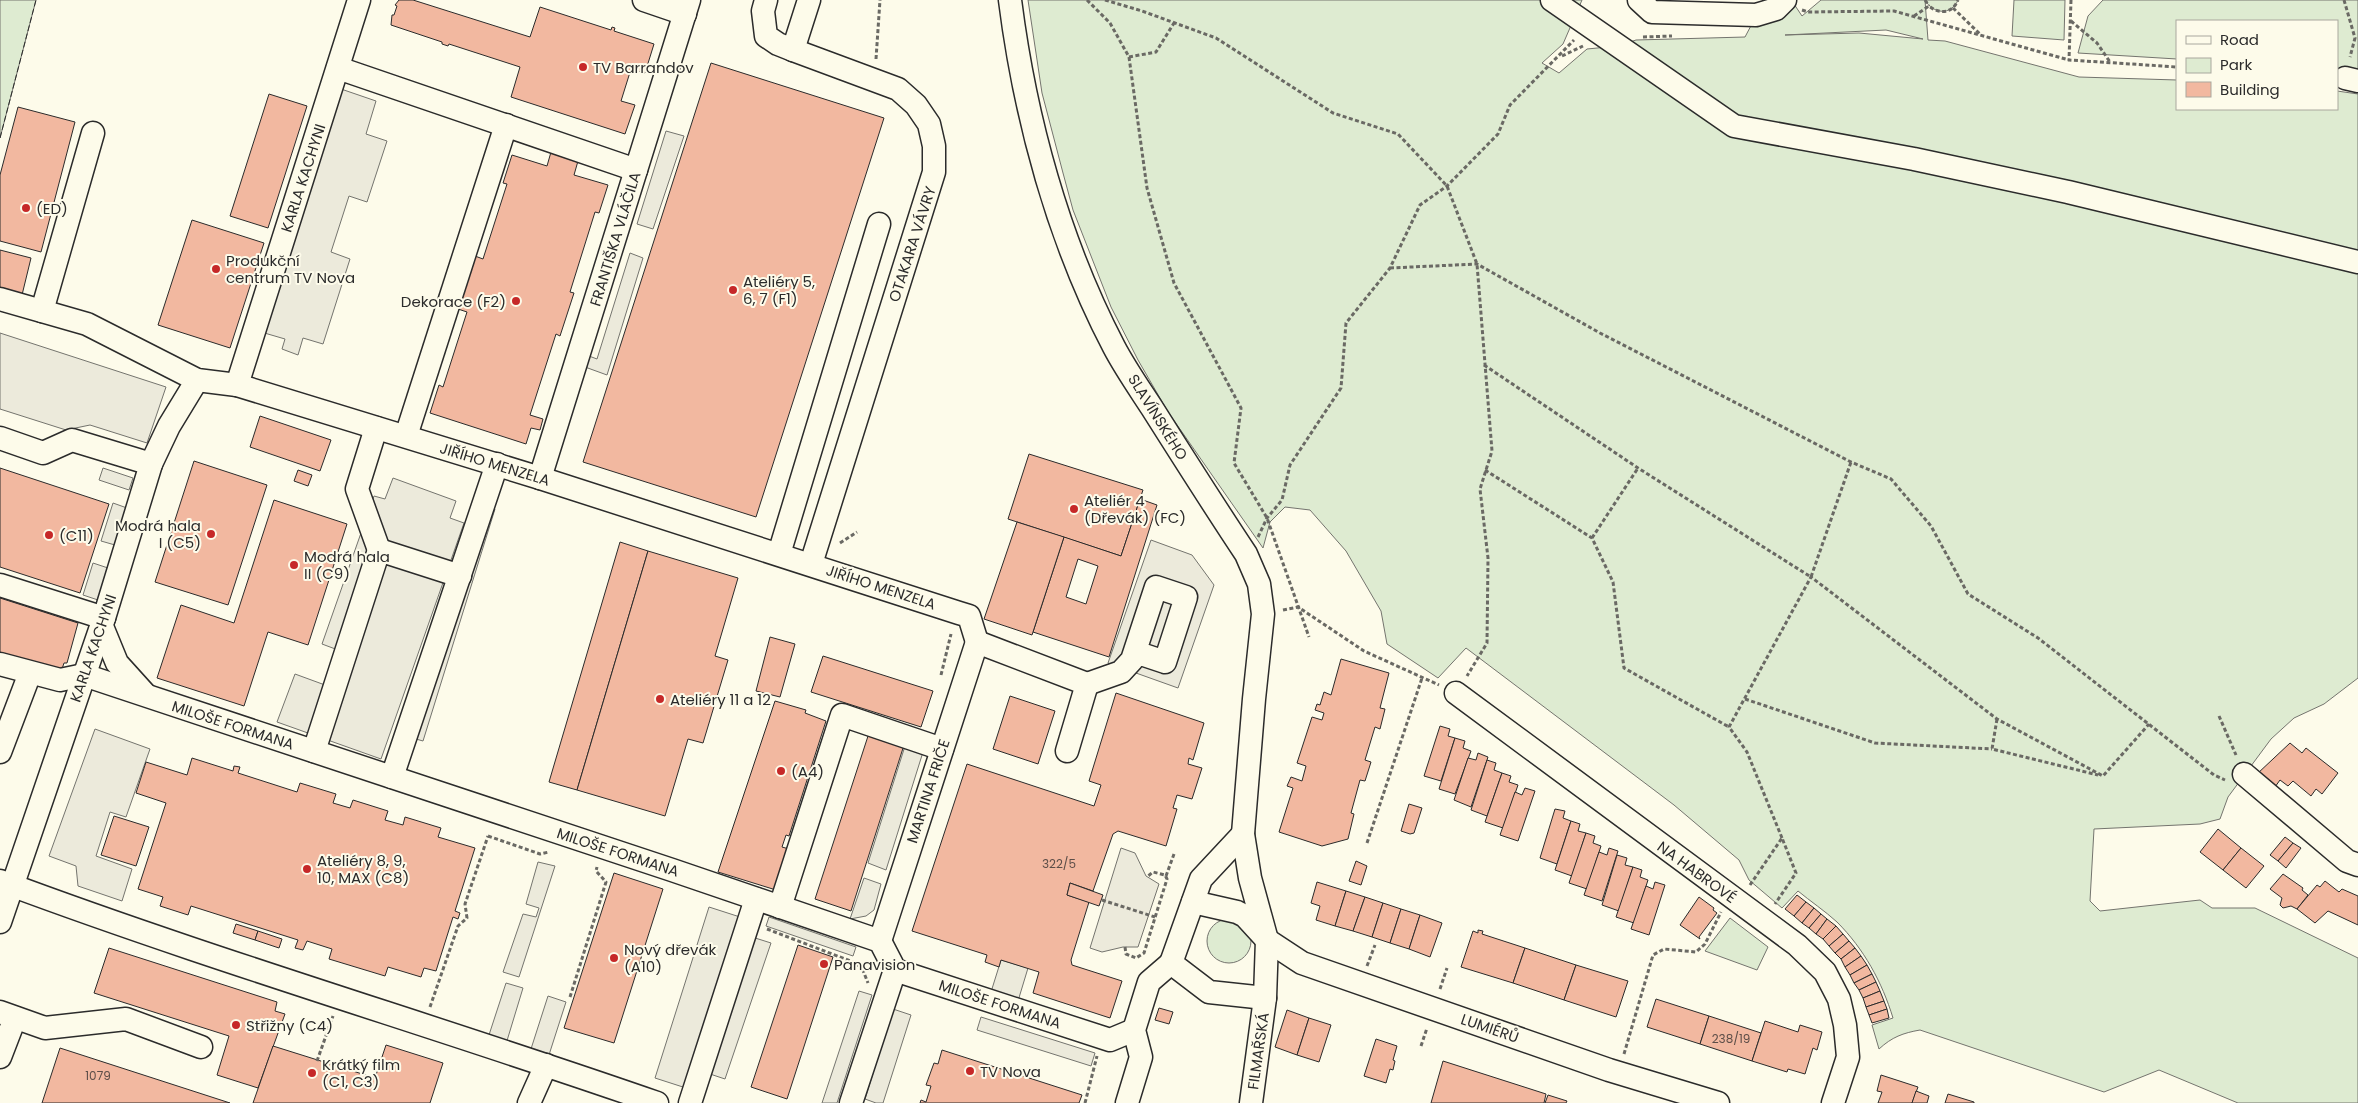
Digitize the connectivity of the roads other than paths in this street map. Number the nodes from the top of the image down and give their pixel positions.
1 (359, 0) edge
2 (644, 0) edge
3 (766, 0) edge
4 (809, 0) edge
5 (1010, 0) edge
6 (1552, 0) edge
7 (1639, 0) edge
8 (1784, 1) edge
9 (687, 7) edge
10 (793, 50) junction
11 (338, 68) junction
12 (506, 125) junction
13 (93, 134) dead end
14 (636, 170) junction
15 (879, 224) dead end
16 (2358, 262) edge
17 (0, 299) edge
18 (42, 311) junction
19 (197, 380) junction
20 (832, 380) junction
21 (237, 385) junction
22 (865, 391) junction
23 (376, 428) junction
24 (406, 436) junction
25 (0, 438) edge
26 (151, 464) junction
27 (497, 464) junction
28 (540, 478) junction
29 (379, 550) junction
30 (779, 554) junction
31 (811, 564) junction
32 (460, 576) junction
33 (0, 585) edge
34 (103, 621) junction
35 (977, 642) junction
36 (1135, 652) dead end
37 (0, 664) edge
38 (30, 673) junction
39 (84, 675) junction
40 (1087, 684) junction
41 (1456, 693) road end
42 (148, 696) junction
43 (942, 749) junction
44 (314, 751) junction
45 (1067, 751) dead end
46 (0, 752) edge
47 (392, 777) junction
48 (2236, 778) road end
49 (1243, 834) junction
50 (2358, 865) edge
51 (6, 884) edge
52 (1193, 902) junction
53 (780, 907) junction
54 (753, 909) junction
55 (0, 922) edge
56 (1267, 940) junction
57 (880, 941) junction
58 (1171, 964) junction
59 (895, 970) junction
60 (1265, 998) junction
61 (7, 1015) edge
62 (1134, 1030) junction
63 (201, 1047) dead end
64 (0, 1057) edge
65 (546, 1065) junction
66 (529, 1103) edge
67 (657, 1103) edge
68 (690, 1103) edge
69 (850, 1103) edge
70 (1127, 1103) edge
71 (1251, 1103) edge
72 (1718, 1103) edge
73 (1833, 1103) edge

1 - 11 street, KARLA KACHYNI
2 - 9 street
3 - 10 street, OTAKARA VÁVRY
4 - 10 street
5 - 49 street, SLAVÍNSKÉHO
6 - 16 street
7 - 8 street
9 - 14 street, FRANTIŠKA VLÁČILA
10 - 22 street, OTAKARA VÁVRY
11 - 12 street
11 - 21 street, KARLA KACHYNI
12 - 14 street
12 - 24 street
13 - 18 street
14 - 28 street, FRANTIŠKA VLÁČILA
15 - 20 street
17 - 18 street, JIŘÍHO MENZELA
18 - 19 street, JIŘÍHO MENZELA
19 - 21 street, JIŘÍHO MENZELA
19 - 26 street, KARLA KACHYNI
20 - 22 street
20 - 30 street
21 - 23 street, JIŘÍHO MENZELA
22 - 31 street, OTAKARA VÁVRY
23 - 24 street, JIŘÍHO MENZELA
23 - 29 street
24 - 27 street, JIŘÍHO MENZELA
25 - 26 street
26 - 34 street, KARLA KACHYNI
27 - 28 street, JIŘÍHO MENZELA
27 - 32 street
28 - 30 street, JIŘÍHO MENZELA
29 - 32 street
29 - 44 street
30 - 31 street, JIŘÍHO MENZELA
31 - 35 street, JIŘÍHO MENZELA
32 - 47 street
33 - 34 street
34 - 39 street, KARLA KACHYNI
34 - 42 street
35 - 40 street
35 - 43 street, MARTINA FRIČE
36 - 40 street
37 - 38 street
38 - 39 street
38 - 46 street
39 - 42 street, MILOŠE FORMANA
39 - 51 street, KARLA KACHYNI
40 - 45 street
41 - 73 street, NA HABROVÉ
42 - 44 street, MILOŠE FORMANA
43 - 53 street
43 - 57 street, MARTINA FRIČE
44 - 47 street, MILOŠE FORMANA
47 - 54 street, MILOŠE FORMANA
48 - 50 street
49 - 52 street
49 - 56 street, SLAVÍNSKÉHO
51 - 55 street, KARLA KACHYNI
51 - 65 street
52 - 56 street, LUMIÉRŮ
52 - 58 street
53 - 54 street, MILOŠE FORMANA
53 - 57 street, MILOŠE FORMANA
54 - 68 street
56 - 60 street, FILMAŘSKÁ
56 - 72 street, LUMIÉRŮ
57 - 59 street
58 - 60 street
58 - 62 street
59 - 62 street, MILOŠE FORMANA
59 - 69 street
60 - 71 street, FILMAŘSKÁ
61 - 63 street
61 - 64 street
62 - 70 street
65 - 66 street
65 - 67 street

